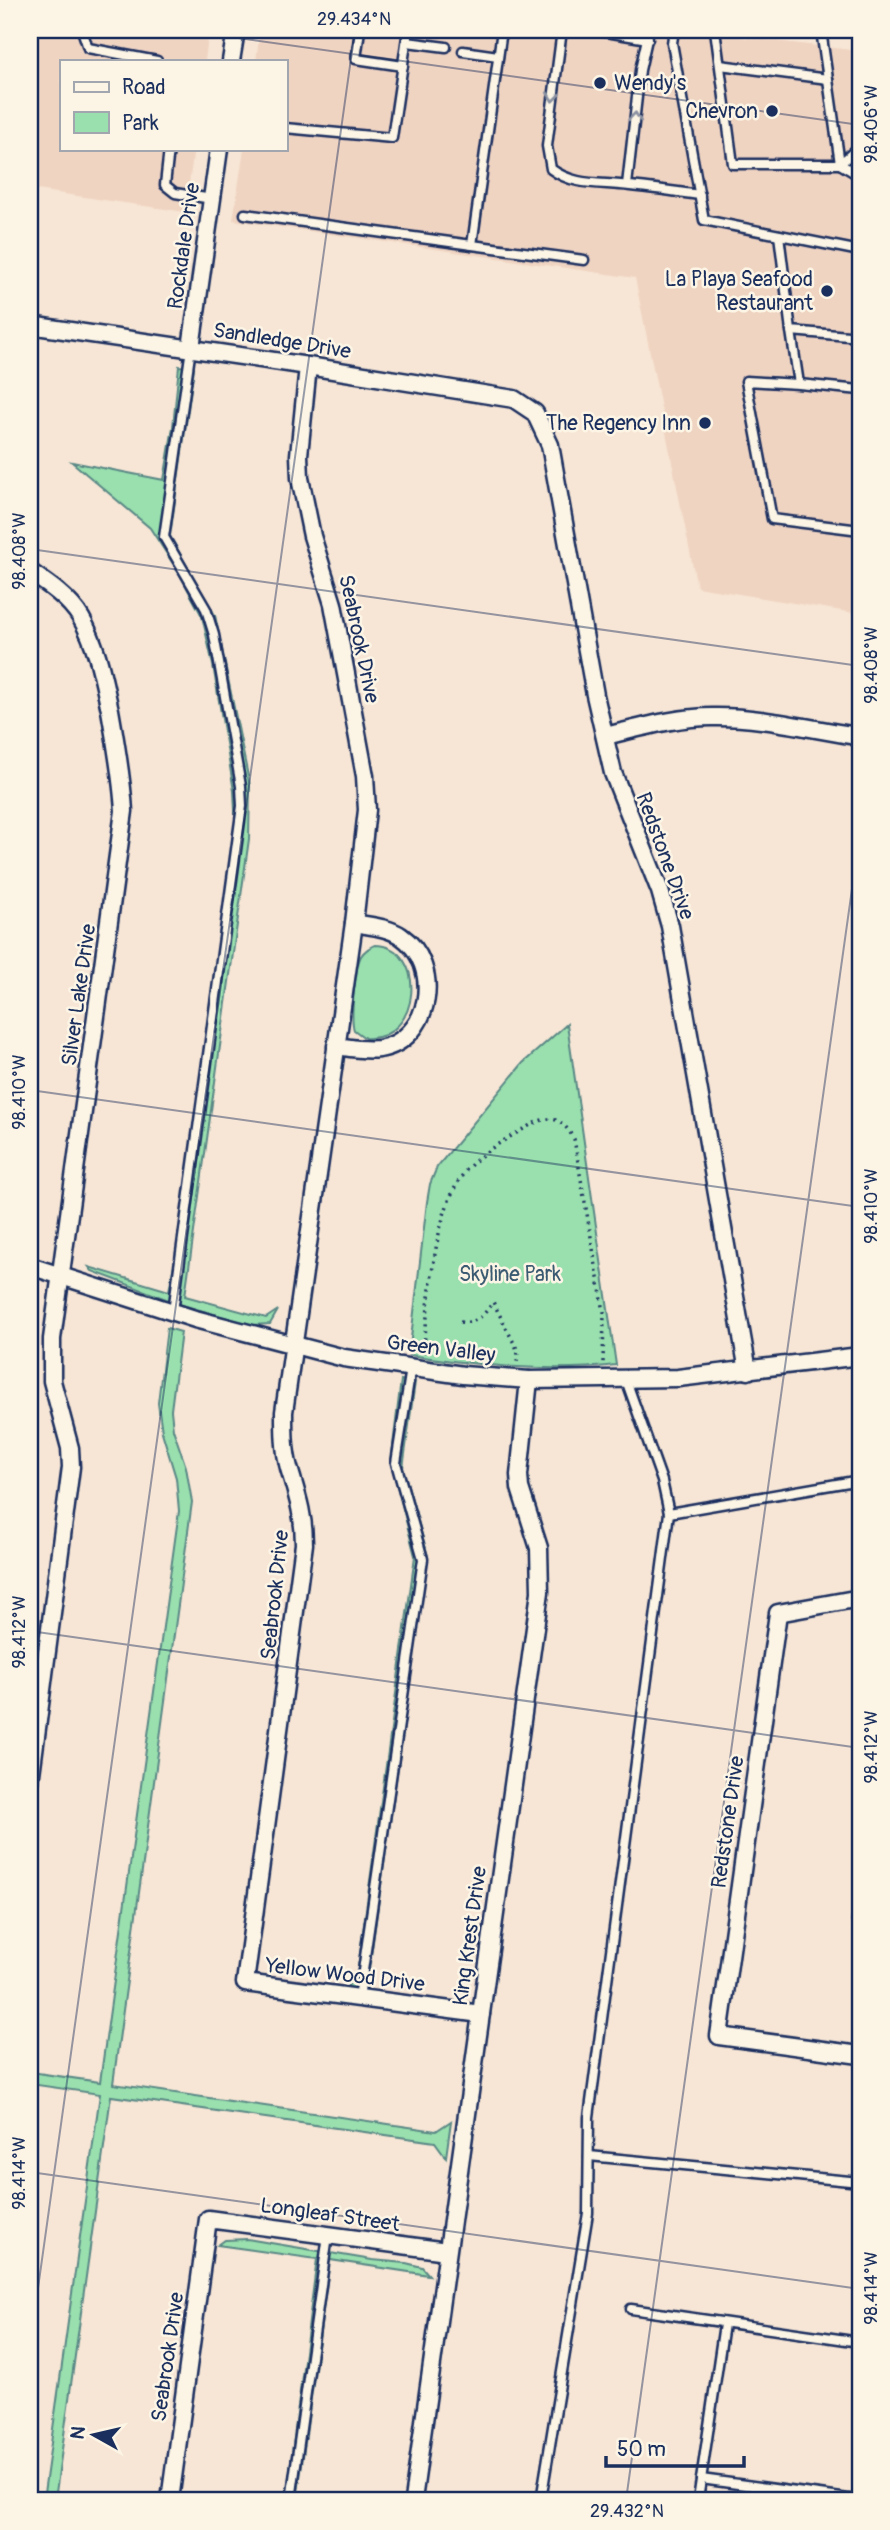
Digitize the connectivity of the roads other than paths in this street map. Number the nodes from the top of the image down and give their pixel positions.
1 (82, 30) edge
2 (236, 30) edge
3 (360, 30) edge
4 (408, 30) edge
5 (502, 30) edge
6 (562, 30) edge
7 (594, 30) edge
8 (674, 30) edge
9 (715, 30) edge
10 (821, 30) edge
11 (649, 34) edge
12 (407, 42) junction
13 (446, 47) dead end
14 (463, 51) dead end
15 (498, 56) junction
16 (152, 60) edge
17 (231, 60) edge
18 (720, 65) junction
19 (403, 66) junction
20 (828, 79) junction
21 (287, 128) edge
22 (860, 146) edge
23 (169, 150) edge
24 (219, 150) edge
25 (840, 164) junction
26 (860, 176) edge
27 (627, 185) junction
28 (700, 195) junction
29 (212, 199) junction
30 (245, 214) dead end
31 (779, 235) junction
32 (472, 246) junction
33 (860, 251) edge
34 (584, 260) dead end
35 (30, 325) edge
36 (791, 331) junction
37 (860, 337) edge
38 (191, 348) junction
39 (308, 366) junction
40 (799, 384) junction
41 (860, 390) edge
42 (526, 405) joint
43 (860, 530) edge
44 (30, 572) edge
45 (605, 736) junction
46 (860, 738) edge
47 (354, 923) junction
48 (336, 1046) junction
49 (30, 1266) edge
50 (61, 1275) junction
51 (173, 1311) junction
52 (293, 1344) junction
53 (860, 1356) edge
54 (416, 1368) junction
55 (748, 1371) junction
56 (523, 1380) junction
57 (626, 1380) junction
58 (860, 1480) edge
59 (669, 1513) junction
60 (860, 1598) edge
61 (30, 1782) edge
62 (860, 1896) edge
63 (860, 1923) edge
64 (245, 1983) joint
65 (359, 1998) junction
66 (481, 2014) junction
67 (860, 2055) edge
68 (589, 2156) junction
69 (860, 2182) edge
70 (208, 2219) joint
71 (328, 2235) junction
72 (447, 2251) junction
73 (631, 2309) dead end
74 (724, 2324) junction
75 (860, 2342) edge
76 (701, 2479) junction
77 (170, 2500) edge
78 (291, 2500) edge
79 (413, 2500) edge
80 (541, 2500) edge
81 (698, 2500) edge
82 (850, 2500) edge
83 (856, 2500) edge

1 - 16 lane
2 - 17 street
3 - 19 lane
4 - 12 lane
5 - 15 lane
6 -> 27 lane
7 - 11 lane
8 - 28 lane
9 - 18 lane
10 - 20 lane
27 -> 11 lane
12 - 13 lane
12 - 19 lane
14 - 15 lane
15 - 32 lane
18 - 20 lane
18 - 25 lane
19 - 21 lane
20 - 25 lane
22 - 25 lane
23 - 29 lane
24 - 29 street, Rockdale Drive
25 - 26 lane
27 - 28 lane
28 - 31 lane
29 - 38 street, Rockdale Drive
30 - 32 lane
31 - 33 lane
31 - 36 lane
32 - 34 lane
35 - 38 street, Sandledge Drive
36 - 37 lane
36 - 40 lane
38 - 39 street, Sandledge Drive
38 - 51 lane
39 - 42 street, Sandledge Drive
39 - 47 street, Seabrook Drive
40 - 41 lane
40 - 43 lane
42 - 45 street, Redstone Drive
44 - 50 street, Silver Lake Drive
45 - 46 street
45 - 55 street, Redstone Drive
47 - 48 street, Seabrook Drive
47 - 48 street
48 - 52 street, Seabrook Drive
49 - 50 street, Green Valley
50 - 51 street, Green Valley
50 - 61 street, Silver Lake Drive
51 - 52 street, Green Valley
52 - 54 street, Green Valley
52 - 64 street, Seabrook Drive
53 - 55 street, Green Valley
54 - 56 street, Green Valley
54 - 65 lane
55 - 57 street, Green Valley
56 - 57 street, Green Valley
56 - 66 street, King Krest Drive
57 - 59 lane
58 - 59 lane
59 - 68 lane
60 - 67 street, Redstone Drive
62 - 63 lane
64 - 65 street, Yellow Wood Drive
65 - 66 street, Yellow Wood Drive
66 - 72 street, King Krest Drive
68 - 69 lane
68 - 80 lane
70 - 71 street, Longleaf Street
70 - 77 street, Seabrook Drive
71 - 72 street, Longleaf Street
71 - 78 lane
72 - 79 street, King Krest Drive
73 - 74 lane
74 - 75 lane
74 - 76 lane
76 - 81 lane
76 - 82 lane
82 - 83 lane

